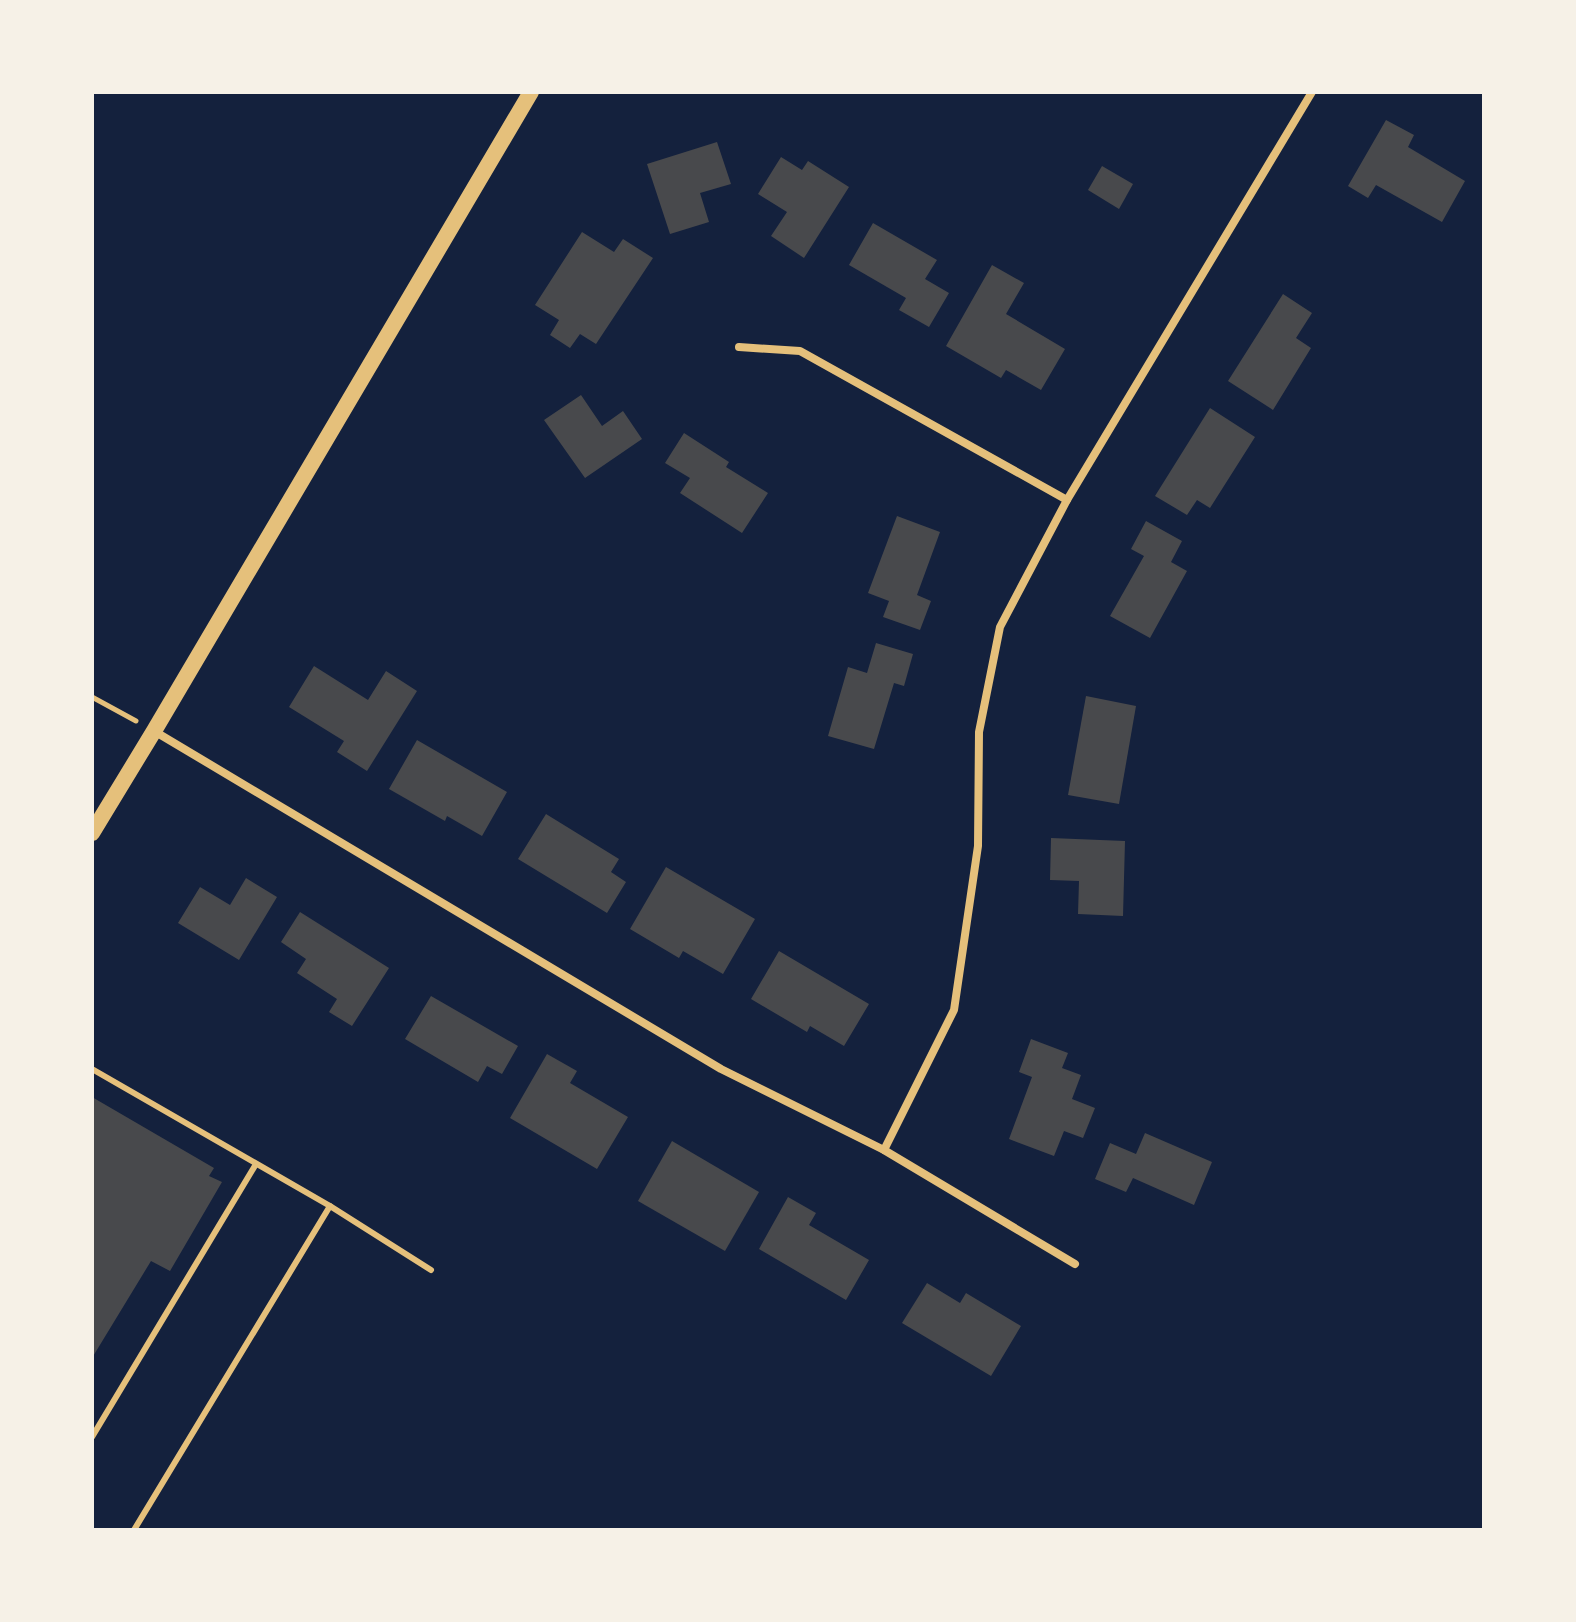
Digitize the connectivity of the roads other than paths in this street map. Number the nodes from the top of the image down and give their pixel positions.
1 (531, 92) edge
2 (1312, 92) edge
3 (739, 347) dead end
4 (1067, 500) junction
5 (154, 731) junction
6 (92, 833) edge
7 (92, 1069) edge
8 (884, 1150) junction
9 (256, 1164) junction
10 (330, 1206) junction
11 (1075, 1264) dead end
12 (431, 1270) dead end
13 (92, 1437) edge
14 (134, 1530) edge

1 - 5 main road
2 - 4 street
3 - 4 street
4 - 8 street
5 - 6 main road
5 - 8 street
7 - 9 lane
8 - 11 street
9 - 10 lane
9 - 13 lane
10 - 12 lane
10 - 14 lane

